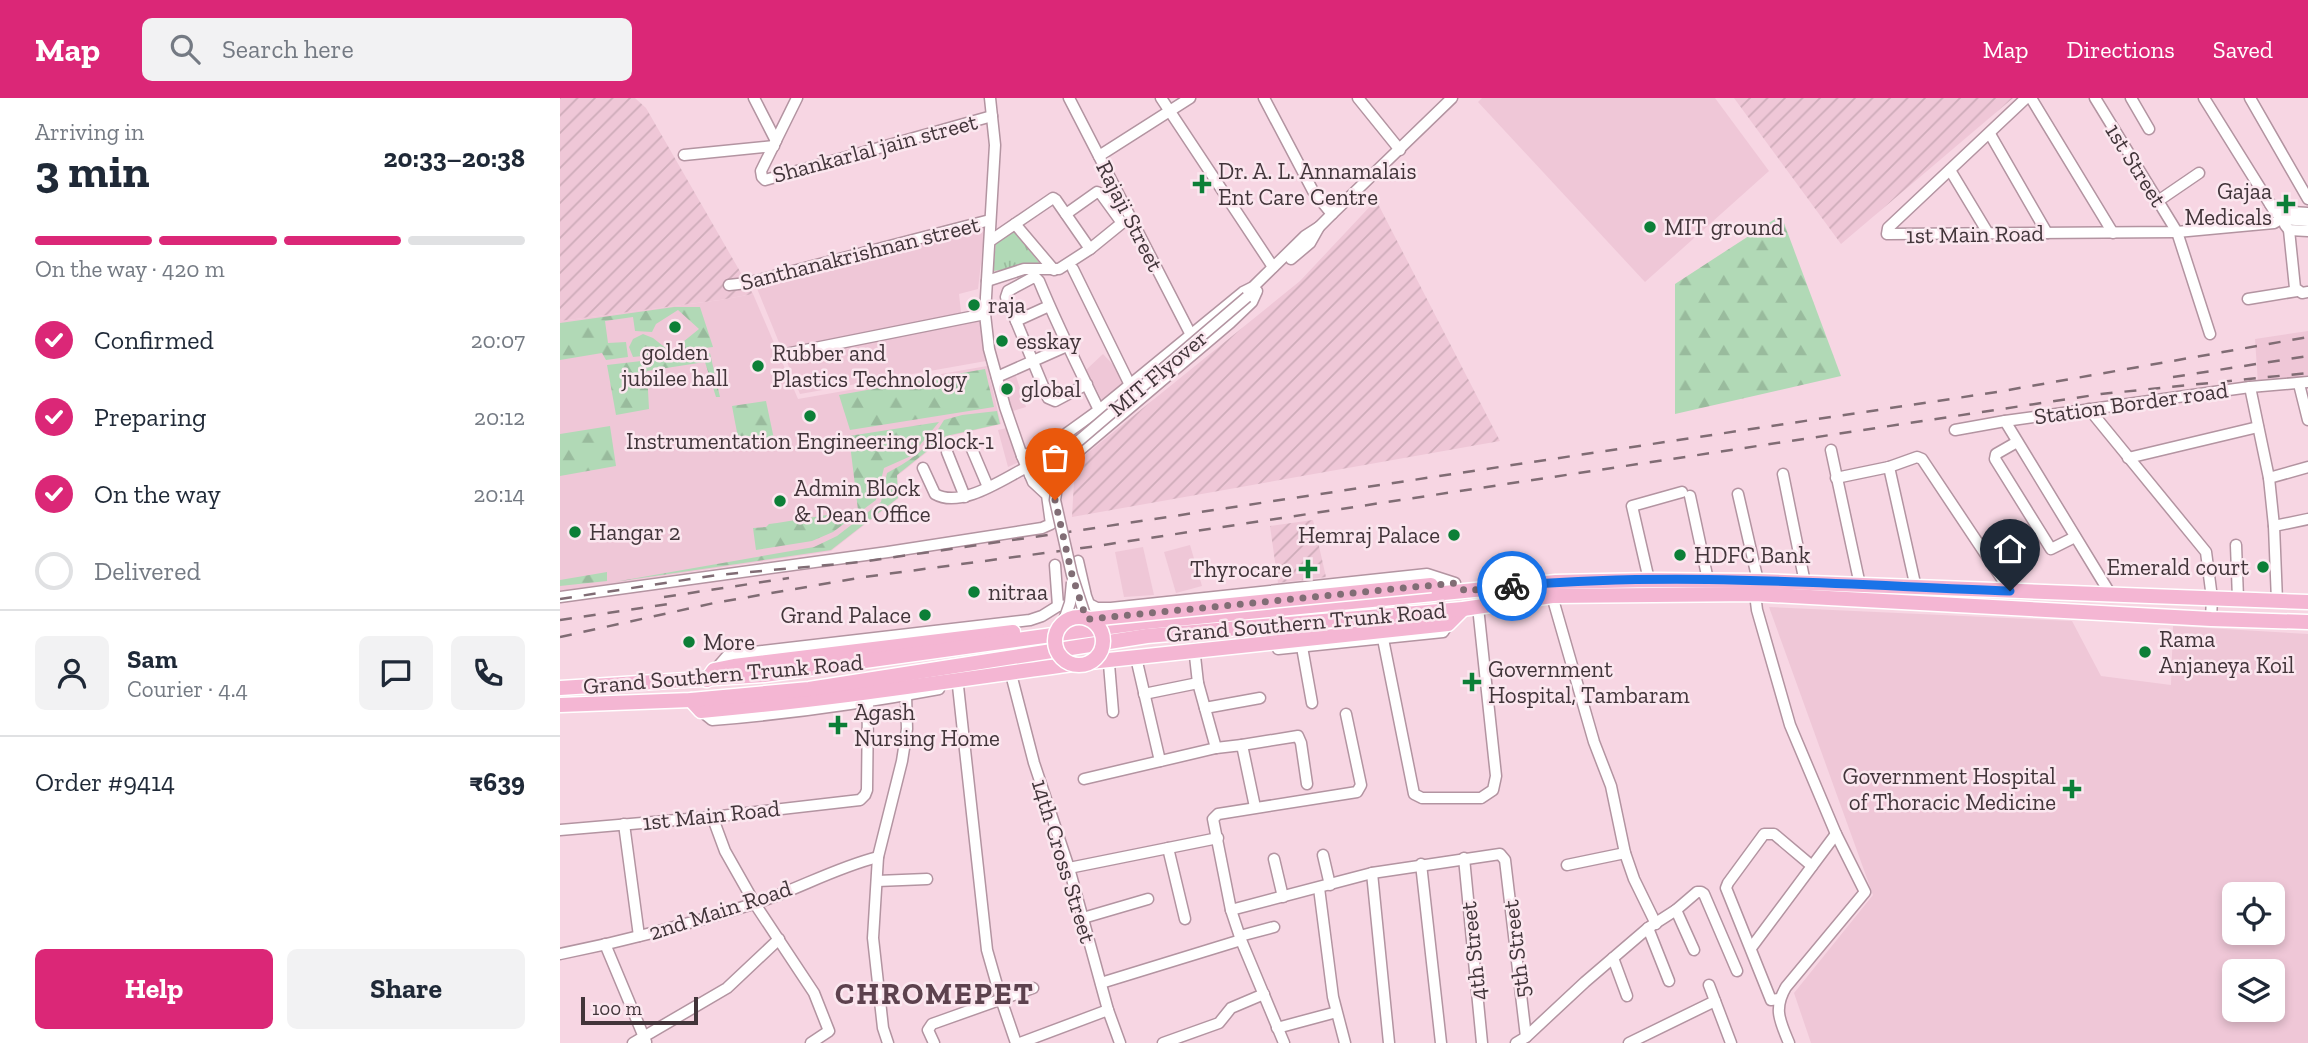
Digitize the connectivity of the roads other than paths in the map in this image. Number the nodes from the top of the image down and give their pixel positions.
1 (754, 98) edge
2 (797, 98) edge
3 (990, 98) edge
4 (1069, 98) edge
5 (1161, 98) edge
6 (1190, 98) edge
7 (1264, 98) edge
8 (1358, 98) edge
9 (1452, 98) edge
10 (2028, 98) edge
11 (2095, 98) edge
12 (2131, 98) edge
13 (2204, 98) edge
14 (2250, 98) edge
15 (1169, 111) junction
16 (992, 116) junction
17 (2149, 129) dead end
18 (1990, 134) junction
19 (775, 143) junction
20 (1400, 150) junction
21 (684, 155) dead end
22 (1099, 156) junction
23 (1950, 170) junction
24 (2199, 173) dead end
25 (2308, 198) edge
26 (2158, 201) junction
27 (2270, 204) junction
28 (2308, 213) edge
29 (1066, 214) junction
30 (1332, 214) junction
31 (2283, 219) junction
32 (990, 220) junction
33 (2308, 221) edge
34 (1015, 224) junction
35 (1319, 227) junction
36 (2289, 230) junction
37 (2308, 231) edge
38 (2177, 232) junction
39 (1988, 233) junction
40 (2047, 233) junction
41 (2113, 233) junction
42 (990, 241) junction
43 (1090, 249) junction
44 (1273, 267) junction
45 (1073, 269) dead end
46 (1054, 270) junction
47 (987, 281) junction
48 (729, 285) dead end
49 (1251, 292) junction
50 (2302, 292) edge
51 (2248, 299) dead end
52 (1049, 306) junction
53 (985, 314) junction
54 (1016, 321) junction
55 (2210, 334) dead end
56 (1191, 335) junction
57 (1067, 346) junction
58 (780, 355) dead end
59 (1033, 361) junction
60 (997, 377) junction
61 (2304, 383) edge
62 (1087, 384) junction
63 (1130, 385) junction
64 (2250, 387) junction
65 (1099, 410) junction
66 (2089, 410) junction
67 (2308, 420) edge
68 (2005, 421) junction
69 (2258, 427) junction
70 (1955, 430) dead end
71 (2017, 442) junction
72 (971, 447) dead end
73 (1830, 450) dead end
74 (947, 452) dead end
75 (1022, 456) junction
76 (2128, 458) junction
77 (1889, 467) junction
78 (2308, 467) edge
79 (923, 468) dead end
80 (1783, 474) dead end
81 (1030, 475) junction
82 (1836, 478) junction
83 (2269, 478) junction
84 (988, 487) junction
85 (1738, 494) dead end
86 (965, 497) junction
87 (2308, 519) edge
88 (2274, 526) junction
89 (2075, 537) junction
90 (2236, 545) dead end
91 (1078, 561) dead end
92 (1055, 565) dead end
93 (1072, 575) junction
94 (1649, 579) junction
95 (1708, 580) junction
96 (1805, 583) junction
97 (1860, 585) junction
98 (1460, 587) junction
99 (1756, 587) junction
100 (1916, 587) junction
101 (2010, 591) junction
102 (2110, 595) junction
103 (1552, 596) junction
104 (560, 597) edge
105 (2212, 598) junction
106 (1186, 599) junction
107 (2238, 599) junction
108 (2277, 601) junction
109 (2308, 601) edge
110 (1058, 607) junction
111 (1478, 607) junction
112 (1462, 609) junction
113 (1088, 614) junction
114 (1189, 618) junction
115 (2210, 619) junction
116 (2308, 622) edge
117 (1444, 624) junction
118 (1061, 625) junction
119 (1383, 639) junction
120 (1301, 647) junction
121 (1195, 656) junction
122 (1090, 662) junction
123 (1137, 662) junction
124 (1073, 664) junction
125 (1109, 664) junction
126 (711, 675) junction
127 (1012, 678) junction
128 (1198, 683) junction
129 (958, 685) junction
130 (560, 688) edge
131 (1144, 694) junction
132 (906, 695) junction
133 (1260, 698) dead end
134 (691, 700) junction
135 (868, 702) junction
136 (1312, 703) dead end
137 (560, 705) edge
138 (1205, 708) junction
139 (701, 711) junction
140 (1114, 712) dead end
141 (1346, 714) dead end
142 (1242, 745) junction
143 (1216, 748) junction
144 (1160, 761) junction
145 (1084, 779) dead end
146 (1307, 785) dead end
147 (1255, 807) junction
148 (624, 824) junction
149 (715, 824) dead end
150 (560, 830) edge
151 (1836, 834) junction
152 (1218, 838) junction
153 (1168, 848) junction
154 (1625, 853) junction
155 (1323, 855) dead end
156 (878, 858) junction
157 (1273, 859) dead end
158 (1464, 859) junction
159 (1421, 864) junction
160 (1567, 865) dead end
161 (1812, 866) junction
162 (1069, 868) junction
163 (1372, 873) junction
164 (927, 879) dead end
165 (877, 881) junction
166 (1324, 887) junction
167 (1283, 897) junction
168 (1148, 899) dead end
169 (755, 904) junction
170 (1231, 910) junction
171 (1676, 910) junction
172 (1083, 918) junction
173 (1185, 919) dead end
174 (1652, 926) junction
175 (1274, 927) dead end
176 (639, 936) junction
177 (1240, 938) junction
178 (779, 939) junction
179 (605, 944) junction
180 (1751, 948) junction
181 (1694, 950) dead end
182 (562, 956) edge
183 (1613, 958) junction
184 (1737, 971) dead end
185 (1669, 981) dead end
186 (1101, 983) junction
187 (1709, 985) dead end
188 (1033, 988) dead end
189 (1264, 995) junction
190 (1627, 996) dead end
191 (1001, 999) junction
192 (1779, 999) junction
193 (1715, 1001) junction
194 (1108, 1010) junction
195 (1333, 1013) dead end
196 (1277, 1028) junction
197 (645, 1040) edge
198 (1521, 1040) edge
199 (1023, 1042) edge
200 (633, 1043) edge
201 (811, 1043) edge
202 (888, 1043) edge
203 (934, 1043) edge
204 (1121, 1043) edge
205 (1163, 1043) edge
206 (1284, 1043) edge
207 (1345, 1043) edge
208 (1389, 1043) edge
209 (1441, 1043) edge
210 (1482, 1043) edge
211 (1629, 1043) edge
212 (1731, 1043) edge
213 (1789, 1043) edge

1 - 19 street
2 - 19 street
3 - 16 street
4 - 22 street, Rajaji Street
5 - 15 street
6 - 15 street
7 - 30 street
8 - 20 street
9 - 20 street
10 - 18 street
10 - 41 street
11 - 26 street, 1st Street
12 - 17 street
13 - 27 street
14 - 25 street
15 - 22 street
15 - 44 street
16 - 19 street, Shankarlal jain street
16 - 32 street
18 - 23 street
18 - 40 street
19 - 21 street
20 - 30 street
22 - 56 street, Rajaji Street
23 - 39 street
23 - 39 street, 1st Main Road
24 - 26 street
26 - 38 street, 1st Street
27 - 28 street
27 - 31 street
29 - 34 street
29 - 43 street
29 - 43 street
30 - 35 street
31 - 33 street, 1st Main Road
31 - 36 street
31 - 38 street, 1st Main Road
32 - 42 street
32 - 48 street, Santhanakrishnan street
34 - 42 street
34 - 46 street
35 - 44 street
35 - 49 street
36 - 37 street
36 - 50 street
38 - 41 street, 1st Main Road
38 - 55 street, 1st Street
39 - 40 street, 1st Main Road
40 - 41 street, 1st Main Road
42 - 47 street
43 - 46 street
44 - 49 street
45 - 63 street
46 - 47 street
47 - 53 street
49 - 56 street
49 - 81 street
49 - 93 street, MIT Flyover, bridge
50 - 51 street
52 - 54 street
52 - 54 street
52 - 57 street
53 - 58 street
53 - 60 street
54 - 59 street
56 - 63 street
57 - 59 street
57 - 62 street
59 - 60 street
59 - 62 street
60 - 75 street
61 - 64 street, Station Border road
61 - 67 street
62 - 65 street
63 - 65 street
64 - 66 street, Station Border road
64 - 69 street
65 - 75 street
66 - 68 street, Station Border road
66 - 76 street
68 - 70 street, Station Border road
68 - 71 street
69 - 76 street
69 - 83 street
71 - 89 street
71 - 89 street
72 - 84 street
73 - 82 street
74 - 86 street
75 - 81 street
76 - 105 street
77 - 82 street
77 - 100 street
77 - 101 street
78 - 83 street
79 - 86 street
80 - 96 street
81 - 84 street
81 - 104 street
82 - 97 street
83 - 88 street
84 - 86 street
85 - 99 street
87 - 88 street
88 - 108 street
89 - 102 street
90 - 107 street
91 - 113 street
92 - 110 street
93 - 113 street, MIT Flyover, bridge
93 - 118 street, MIT Flyover, bridge
94 - 95 main road, Grand Southern Trunk Road
94 - 95 street
94 - 98 main road, Grand Southern Trunk Road
95 - 99 main road, Grand Southern Trunk Road
96 - 97 main road, Grand Southern Trunk Road
96 - 99 main road, Grand Southern Trunk Road
97 - 100 main road, Grand Southern Trunk Road
98 - 106 street
98 - 113 main road, bridge
98 - 114 main road, Grand Southern Trunk Road
99 - 103 main road, Grand Southern Trunk Road
99 - 115 main road, Grand Southern Trunk Road
99 - 151 street
100 - 101 main road, Grand Southern Trunk Road
101 - 102 main road, Grand Southern Trunk Road
102 - 105 main road, Grand Southern Trunk Road
103 - 111 main road, Grand Southern Trunk Road
103 - 154 street
105 - 107 main road, Grand Southern Trunk Road
105 - 115 street
106 - 113 street
106 - 114 main road
107 - 108 main road, Grand Southern Trunk Road
108 - 109 main road, Grand Southern Trunk Road
110 - 113 street
110 - 126 street
111 - 112 main road, Grand Southern Trunk Road
111 - 119 street
112 - 117 main road
112 - 134 main road, Grand Southern Trunk Road
113 - 118 main road, bridge
113 - 122 main road, bridge
114 - 126 main road, Grand Southern Trunk Road
115 - 116 main road, Grand Southern Trunk Road
117 - 119 street
117 - 122 main road
118 - 124 main road, bridge
118 - 126 main road
119 - 120 street
120 - 121 street
120 - 136 street
121 - 123 street
121 - 128 street
122 - 124 main road, bridge
123 - 125 street
123 - 131 street
124 - 139 main road
125 - 127 street
125 - 140 street
126 - 130 main road, Grand Southern Trunk Road
127 - 129 street
127 - 162 street, 14th Cross Street
128 - 131 street
128 - 138 street
129 - 132 street
129 - 191 street
131 - 144 street
132 - 135 street
132 - 156 street
133 - 138 street
134 - 137 main road, Grand Southern Trunk Road
134 - 139 main road
135 - 139 street
135 - 148 street, 1st Main Road
138 - 143 street
141 - 147 street
142 - 143 street
142 - 146 street
142 - 147 street
143 - 144 street
144 - 145 street
147 - 152 street
148 - 150 street, 1st Main Road
148 - 176 street
149 - 169 street
151 - 161 street
151 - 192 street
152 - 153 street
152 - 170 street
153 - 162 street
153 - 173 street
154 - 160 street
154 - 174 street
155 - 166 street
156 - 165 street
156 - 169 street, 2nd Main Road
157 - 167 street
158 - 159 street
158 - 198 street, 5th Street
158 - 210 street, 4th Street
159 - 163 street
159 - 209 street
161 - 180 street
161 - 180 street
162 - 172 street, 14th Cross Street
163 - 166 street
163 - 208 street
164 - 165 street
165 - 202 street
166 - 167 street
166 - 207 street
167 - 170 street
168 - 172 street
169 - 176 street, 2nd Main Road
169 - 178 street
170 - 177 street
171 - 174 street
171 - 181 street
171 - 184 street
172 - 186 street, 14th Cross Street
174 - 183 street
174 - 185 street
175 - 177 street
176 - 179 street, 2nd Main Road
177 - 186 street
177 - 189 street
178 - 197 street
178 - 201 street
179 - 182 street, 2nd Main Road
179 - 197 street
180 - 192 street
183 - 190 street
183 - 198 street
186 - 194 street, 14th Cross Street
187 - 193 street
188 - 191 street
189 - 196 street
189 - 205 street
191 - 199 street
191 - 203 street
192 - 213 street
193 - 211 street
193 - 212 street
194 - 199 street
194 - 204 street, 14th Cross Street
195 - 196 street
196 - 206 street
197 - 200 street

